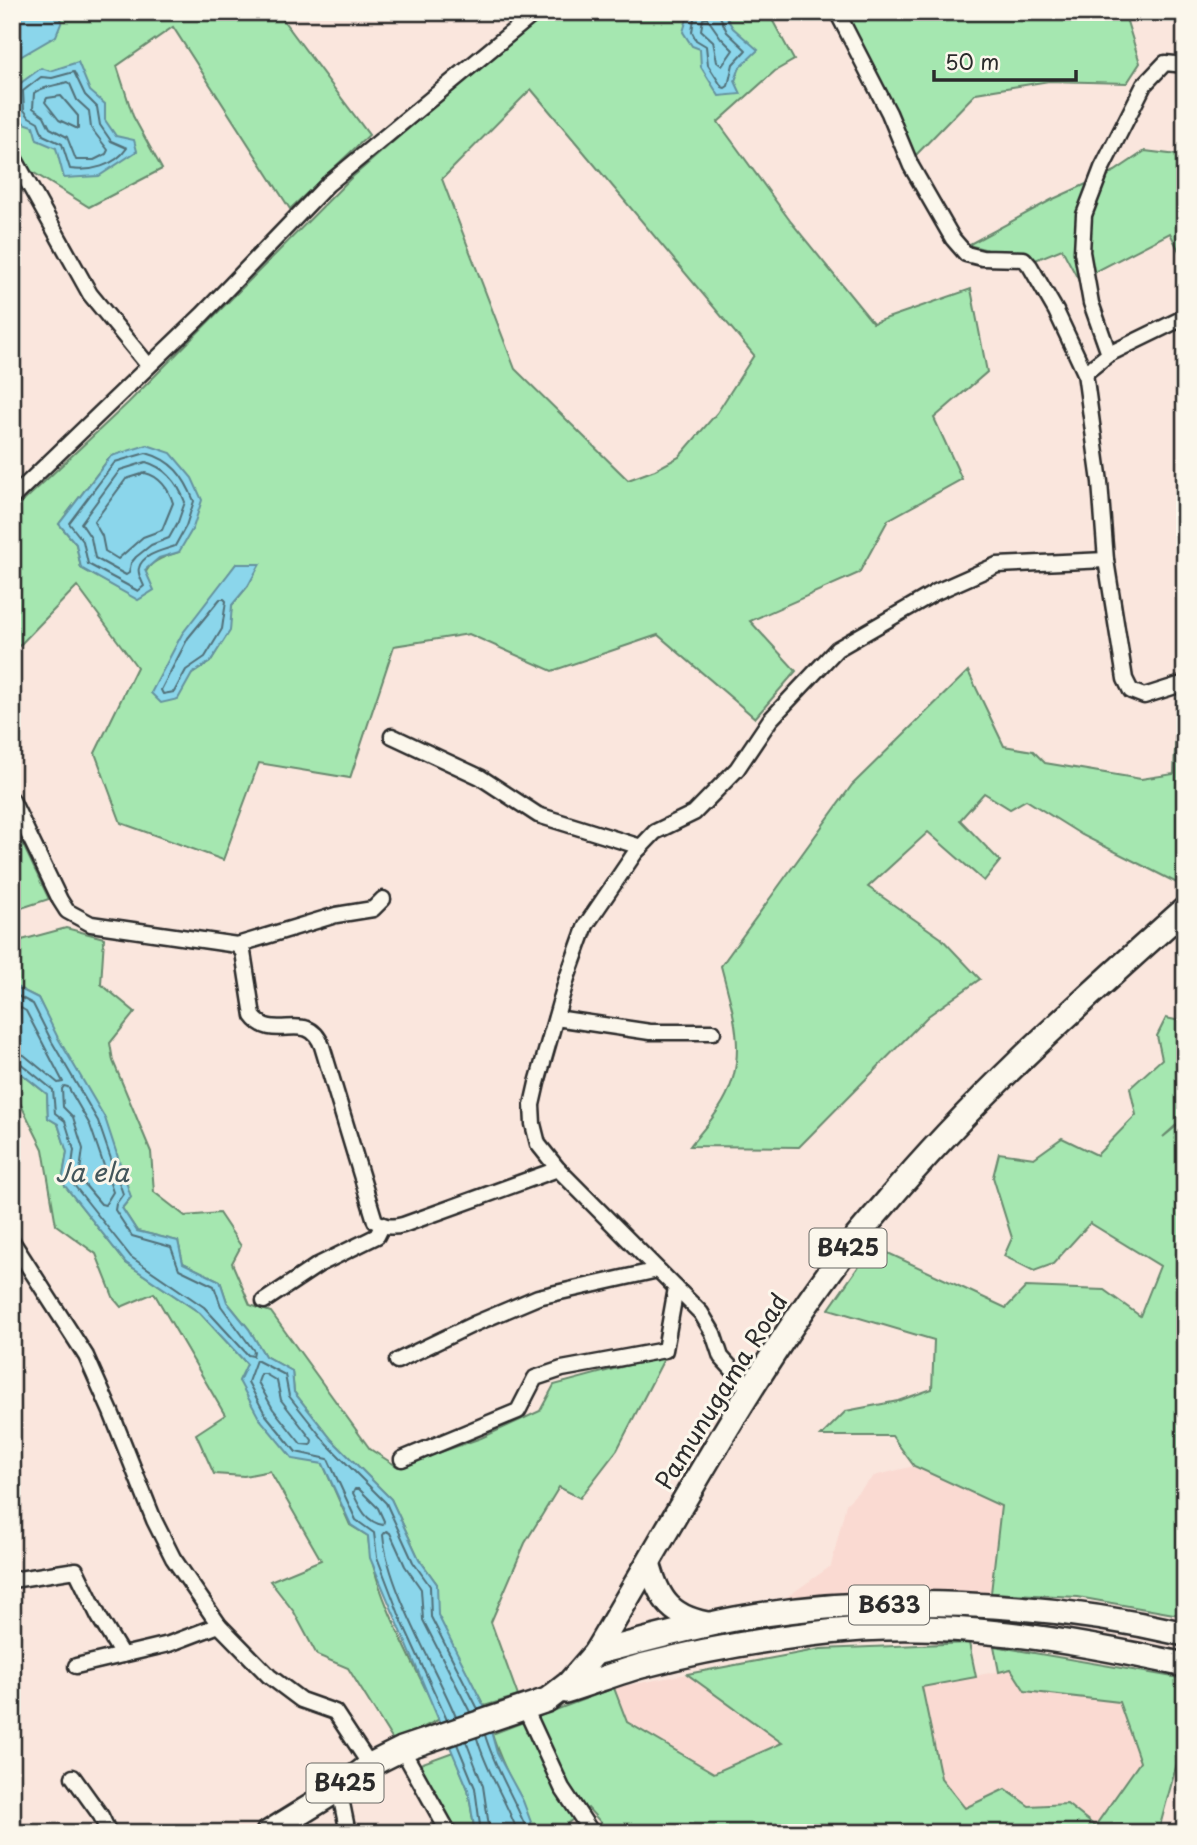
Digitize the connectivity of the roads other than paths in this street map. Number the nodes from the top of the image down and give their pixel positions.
1 (536, 12) edge
2 (837, 12) edge
3 (1185, 65) edge
4 (12, 154) edge
5 (1185, 317) edge
6 (1109, 354) junction
7 (148, 365) junction
8 (1085, 373) junction
9 (12, 498) edge
10 (1107, 560) junction
11 (1185, 683) edge
12 (392, 736) dead end
13 (12, 800) edge
14 (641, 847) junction
15 (383, 900) dead end
16 (1185, 909) edge
17 (237, 945) junction
18 (556, 1018) junction
19 (713, 1032) dead end
20 (558, 1169) junction
21 (382, 1226) junction
22 (12, 1241) edge
23 (658, 1270) junction
24 (676, 1288) junction
25 (264, 1301) dead end
26 (397, 1361) dead end
27 (751, 1390) junction
28 (402, 1459) dead end
29 (649, 1562) junction
30 (12, 1580) edge
31 (713, 1624) junction
32 (219, 1625) junction
33 (1185, 1634) edge
34 (595, 1653) junction
35 (122, 1655) junction
36 (1185, 1665) edge
37 (76, 1666) dead end
38 (558, 1692) junction
39 (525, 1708) junction
40 (402, 1749) junction
41 (370, 1765) junction
42 (73, 1777) dead end
43 (339, 1788) junction
44 (109, 1833) edge
45 (268, 1833) edge
46 (348, 1833) edge
47 (449, 1833) edge
48 (592, 1833) edge

1 - 7 street
2 - 8 street
3 - 6 street
4 - 7 street
5 - 6 street
6 - 8 street
7 - 9 street
8 - 10 street
10 - 11 street
10 - 14 street
12 - 14 street
13 - 17 street
14 - 18 street
15 - 17 street
16 - 27 main road, Pamunugama Road / B425
17 - 21 street
18 - 19 street
18 - 20 street
20 - 21 street
20 - 23 street
21 - 25 street
22 - 32 street
23 - 24 street
23 - 26 street
24 - 27 street
24 - 28 street
27 - 29 main road, Pamunugama Road / B425
29 - 31 main road
29 - 34 main road, Pamunugama Road / B425
30 - 35 street
31 - 33 main road, B633
31 - 34 main road, B633
32 - 35 street
32 - 41 street
34 - 38 main road, Pamunugama Road / B425
35 - 37 street
36 - 38 main road, B633
38 - 39 main road, Pamunugama Road / B425
39 - 40 main road, Pamunugama Road / B425
39 - 48 street
40 - 41 main road, Pamunugama Road / B425
40 - 47 street
41 - 43 main road, Pamunugama Road / B425
42 - 44 street
43 - 45 main road, Pamunugama Road / B425
43 - 46 street

